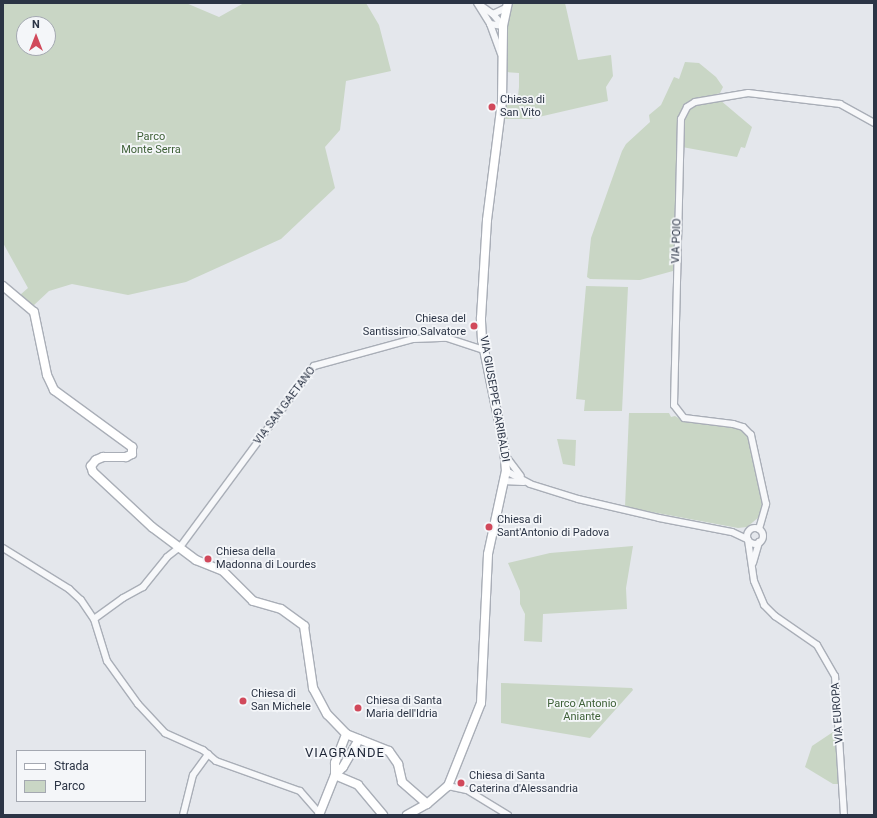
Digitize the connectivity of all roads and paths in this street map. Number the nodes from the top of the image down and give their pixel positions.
1 (477, 3) edge
2 (507, 6) edge
3 (493, 14) junction
4 (490, 24) junction
5 (502, 26) junction
6 (502, 60) junction
7 (874, 123) edge
8 (3, 286) edge
9 (484, 350) junction
10 (504, 453) junction
11 (506, 471) junction
12 (503, 481) junction
13 (530, 484) junction
14 (765, 512) junction
15 (751, 529) junction
16 (759, 529) junction
17 (722, 530) junction
18 (748, 540) junction
19 (759, 542) junction
20 (180, 547) junction
21 (3, 548) edge
22 (752, 573) junction
23 (94, 619) junction
24 (346, 734) junction
25 (360, 739) junction
26 (207, 755) junction
27 (335, 775) junction
28 (448, 786) junction
29 (427, 804) junction
30 (320, 814) edge
31 (183, 815) edge
32 (383, 815) edge
33 (408, 815) edge
34 (508, 815) edge
35 (844, 815) edge

1 - 3 street
1 - 4 street
2 - 3 street
2 - 5 main road, VIA GIUSEPPE GARIBALDI
3 - 5 street
4 - 5 street
4 - 6 street
5 - 6 main road, VIA GIUSEPPE GARIBALDI
6 - 9 main road, VIA GIUSEPPE GARIBALDI
7 - 14 street, VIA POIO
8 - 20 main road
9 - 10 main road, VIA GIUSEPPE GARIBALDI
9 - 20 street, VIA SAN GAETANO
10 - 11 main road, VIA GIUSEPPE GARIBALDI
10 - 13 street
11 - 12 main road, VIA GIUSEPPE GARIBALDI
11 - 13 street
12 - 13 street
12 - 28 main road, VIA GIUSEPPE GARIBALDI
13 - 17 street
14 - 15 street
14 - 16 street
15 - 16 street
15 - 17 street
15 - 18 street
16 - 19 street
17 - 18 street
18 - 19 street
18 - 22 street, VIA EUROPA
19 - 22 street
20 - 23 street, VIA SAN GAETANO
20 - 24 main road
21 - 23 street
22 - 35 street, VIA EUROPA
23 - 26 street
24 - 25 main road
24 - 27 main road
25 - 27 main road
25 - 29 main road
26 - 30 street
26 - 31 street
27 - 30 main road
27 - 32 main road
28 - 29 main road, VIA GIUSEPPE GARIBALDI
28 - 34 street
29 - 33 main road, VIA GIUSEPPE GARIBALDI

